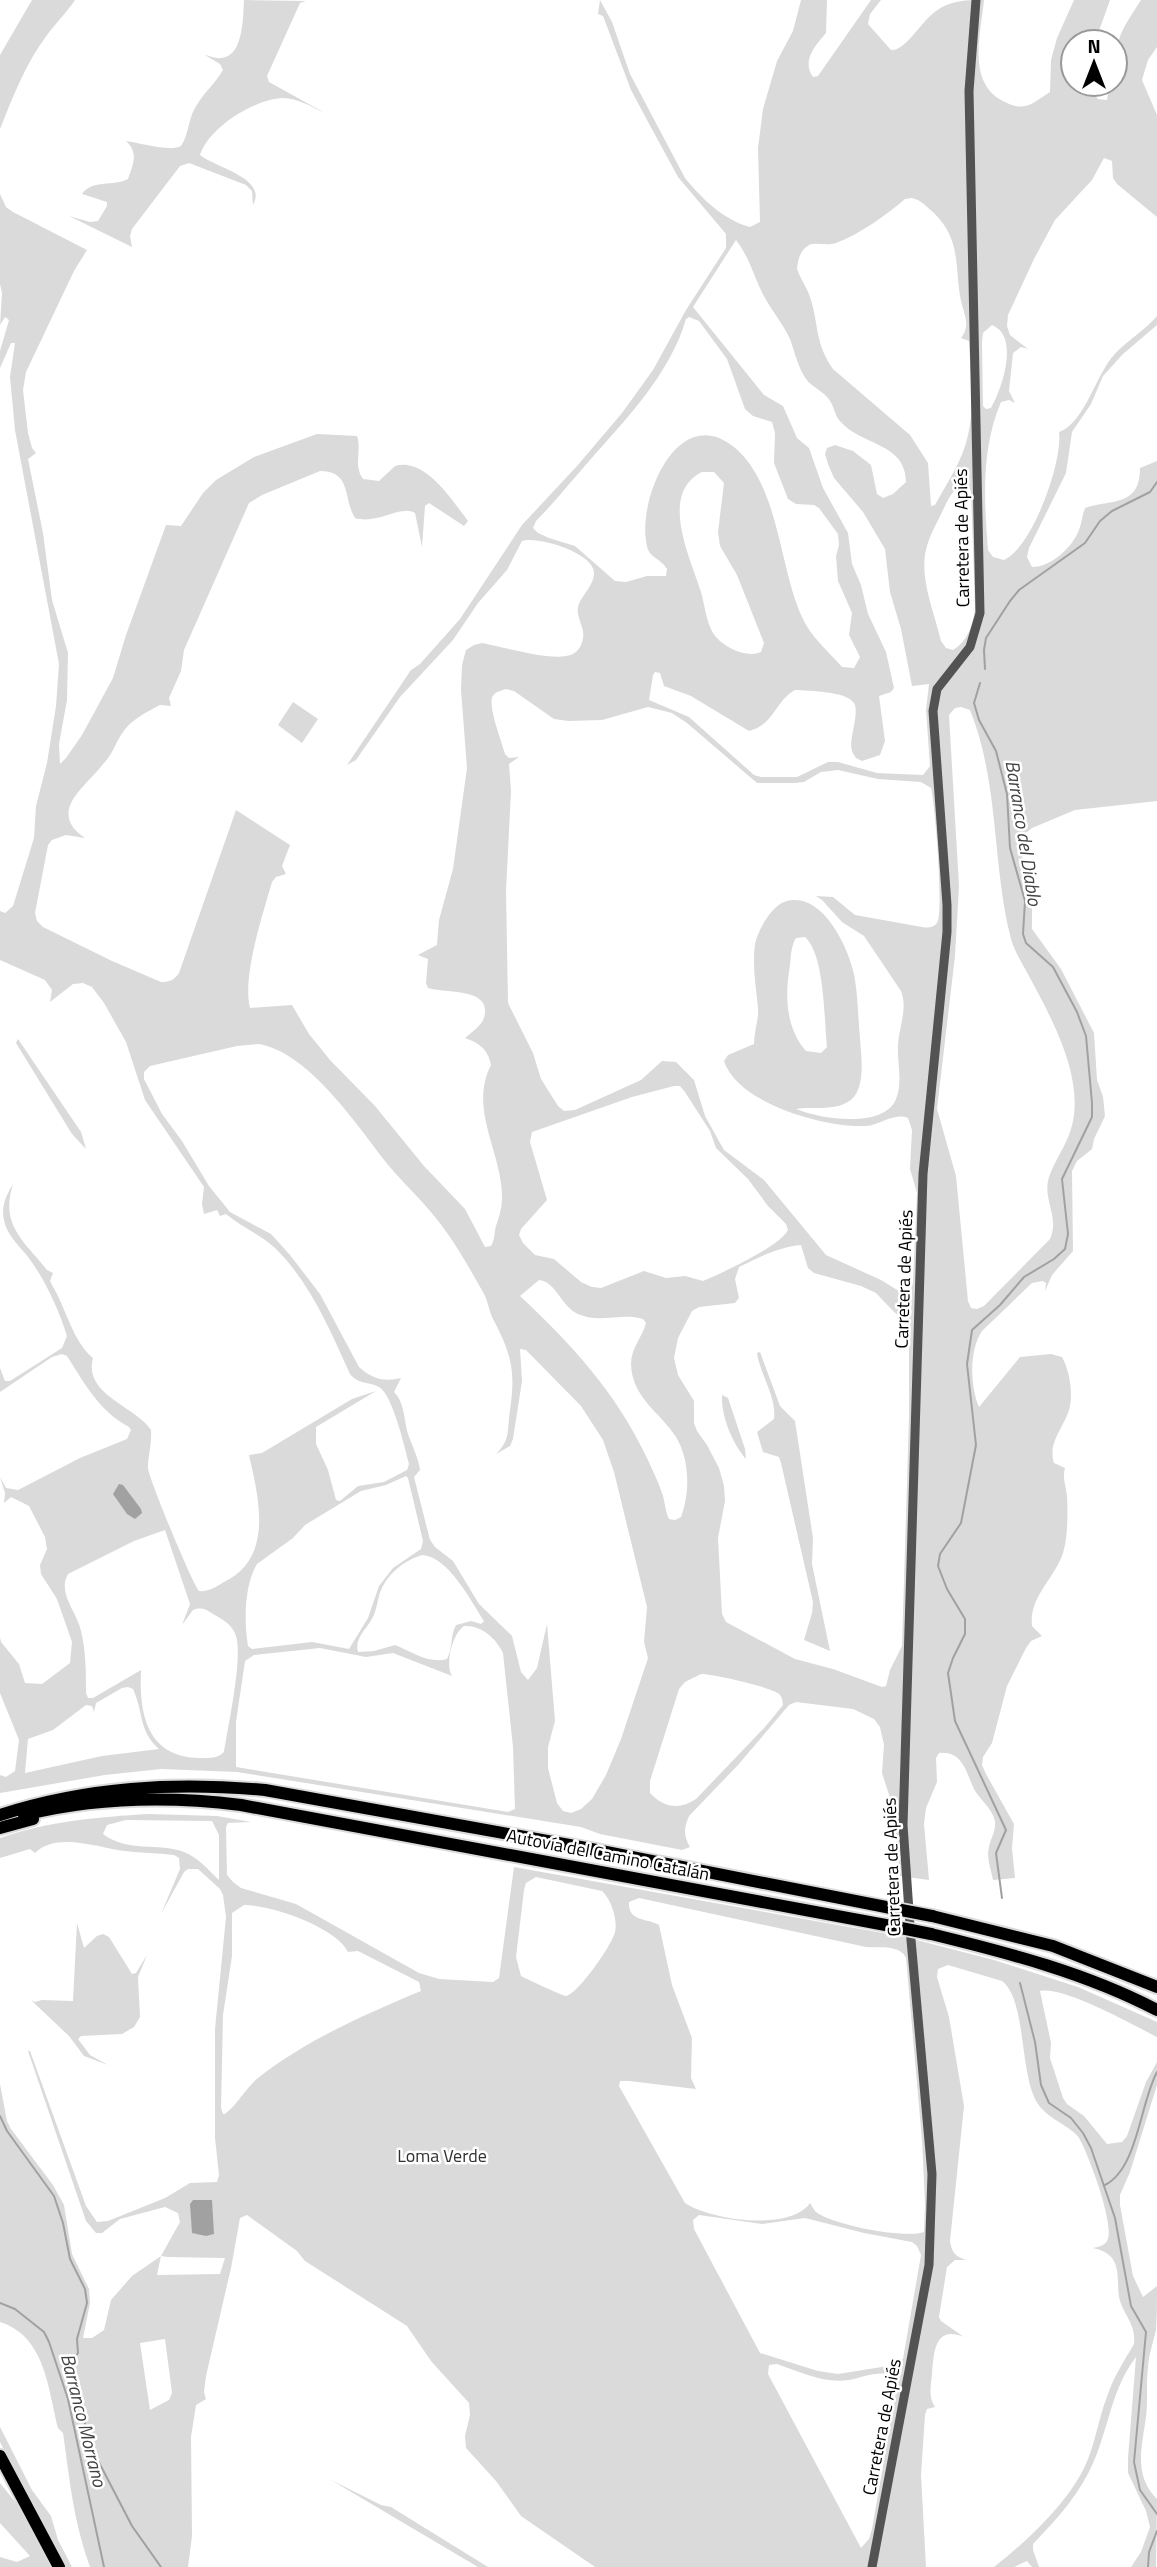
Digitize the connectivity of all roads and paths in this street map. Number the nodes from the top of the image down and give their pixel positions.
1 (976, 0) edge
2 (0, 1808) edge
3 (38, 1808) junction
4 (297, 1814) junction
5 (0, 1815) edge
6 (0, 1822) edge
7 (0, 1828) edge
8 (1157, 1987) edge
9 (1157, 2010) edge
10 (0, 2456) edge
11 (59, 2567) edge
12 (872, 2567) edge

1 - 12 street, Carretera de Apiés
2 - 3 highway
3 - 4 highway, Autovía del Camino Catalán
3 - 5 highway
3 - 6 highway
3 - 8 highway, Autovía del Camino Catalán, bridge
4 - 7 highway
4 - 9 highway, Autovía del Camino Catalán, bridge
10 - 11 highway

